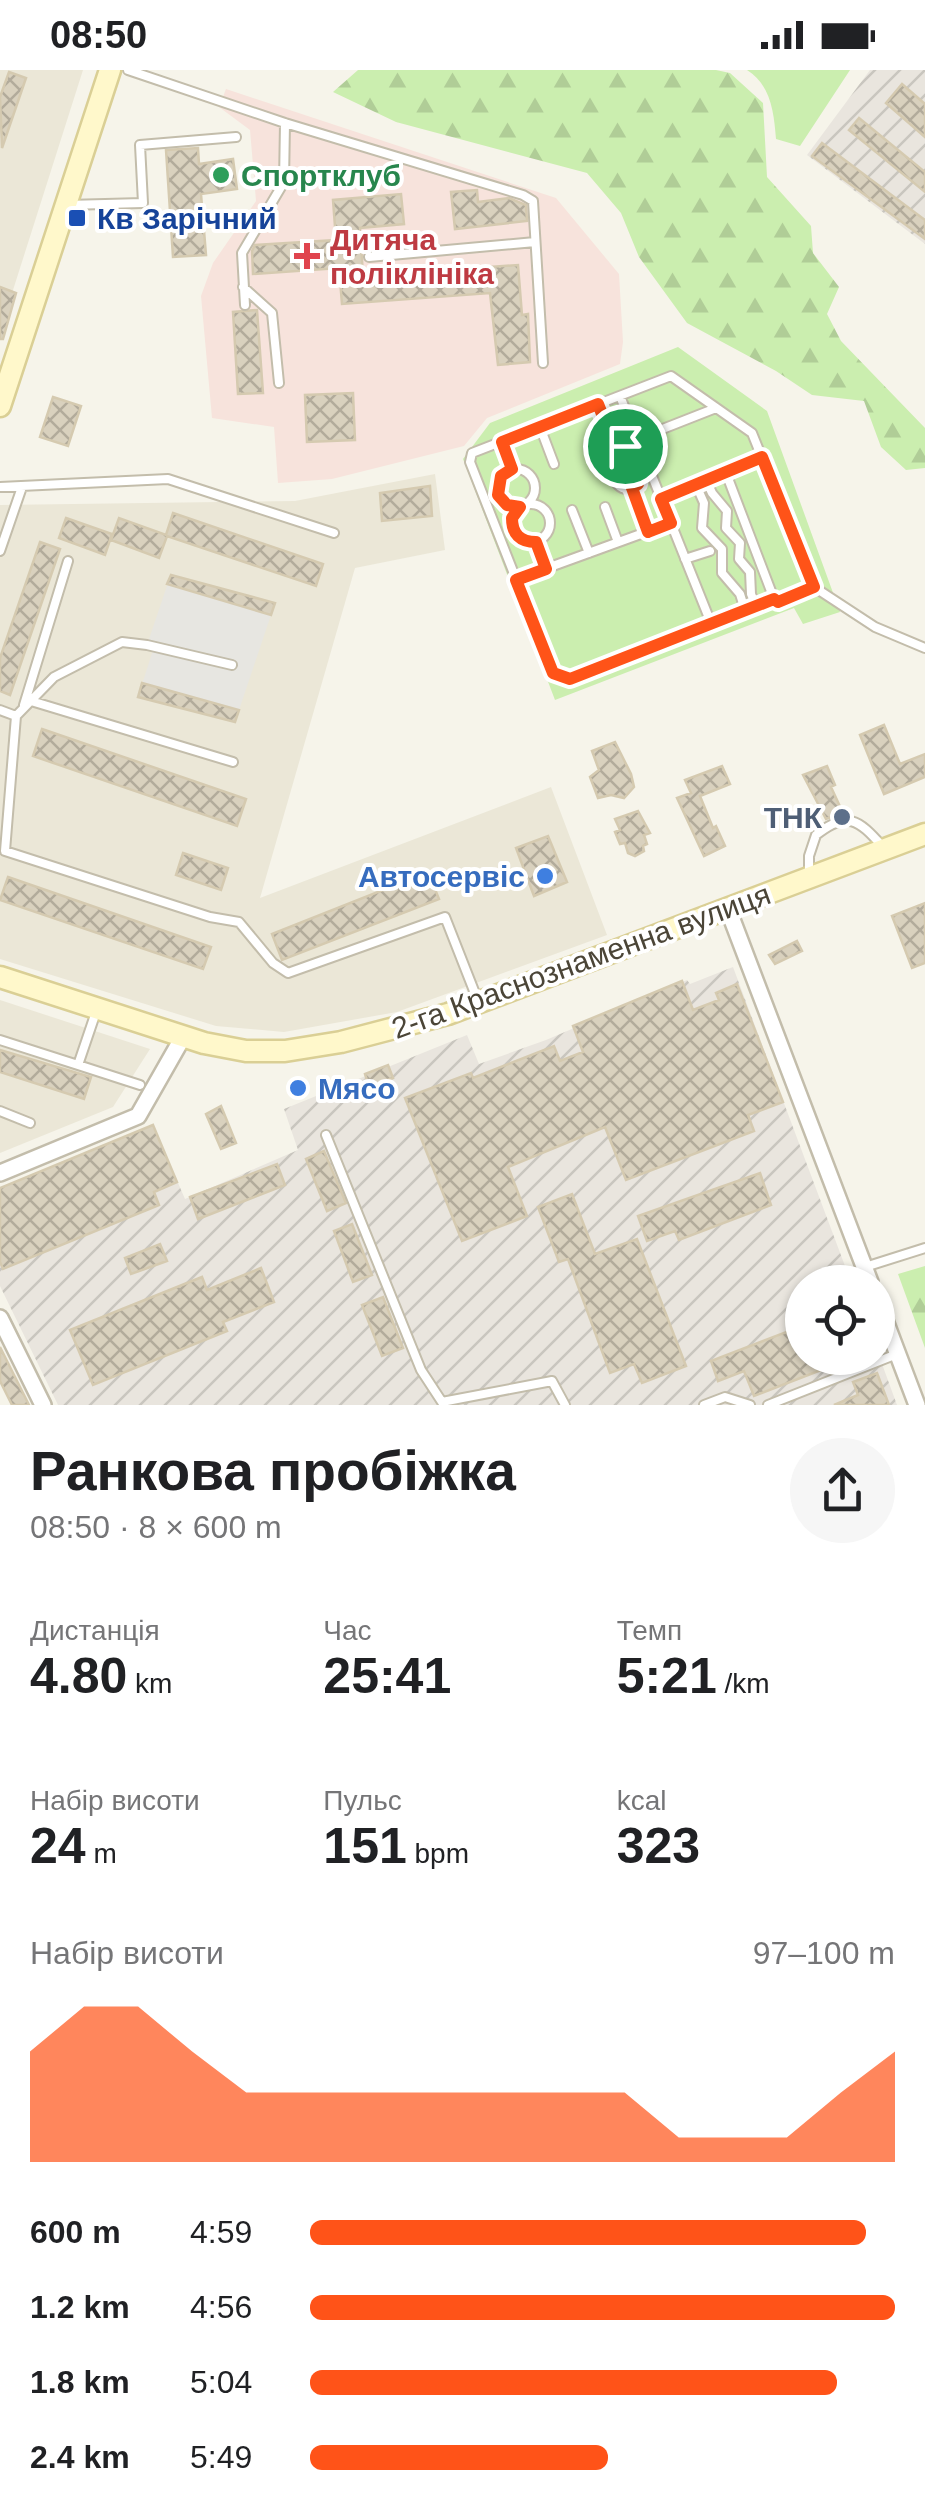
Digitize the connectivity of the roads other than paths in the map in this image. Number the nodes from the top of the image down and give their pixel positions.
1 (110, 70) edge
2 (128, 70) edge
3 (285, 122) junction
4 (236, 137) dead end
5 (67, 204) junction
6 (535, 242) junction
7 (370, 258) dead end
8 (243, 287) junction
9 (244, 305) dead end
10 (542, 363) dead end
11 (279, 383) dead end
12 (620, 396) junction
13 (598, 404) junction
14 (0, 406) edge
15 (716, 408) junction
16 (540, 427) junction
17 (637, 439) junction
18 (502, 442) junction
19 (614, 444) junction
20 (762, 457) junction
21 (554, 464) dead end
22 (624, 466) junction
23 (512, 469) junction
24 (726, 472) junction
25 (706, 480) junction
26 (696, 485) junction
27 (0, 487) edge
28 (22, 487) junction
29 (632, 488) junction
30 (661, 499) junction
31 (523, 506) junction
32 (604, 507) dead end
33 (572, 510) dead end
34 (671, 523) junction
35 (648, 532) junction
36 (334, 533) dead end
37 (536, 542) junction
38 (618, 542) junction
39 (710, 550) dead end
40 (0, 551) edge
41 (589, 553) junction
42 (685, 559) junction
43 (68, 561) dead end
44 (546, 569) junction
45 (516, 580) junction
46 (814, 587) junction
47 (774, 599) junction
48 (756, 606) junction
49 (745, 610) junction
50 (711, 624) junction
51 (925, 648) edge
52 (232, 665) dead end
53 (31, 701) junction
54 (0, 710) edge
55 (19, 713) junction
56 (234, 762) dead end
57 (925, 834) edge
58 (885, 849) junction
59 (808, 878) junction
60 (728, 908) junction
61 (0, 977) edge
62 (479, 1002) junction
63 (97, 1008) junction
64 (182, 1036) junction
65 (0, 1040) edge
66 (78, 1065) junction
67 (140, 1085) dead end
68 (0, 1112) edge
69 (30, 1123) dead end
70 (326, 1135) dead end
71 (0, 1174) edge
72 (925, 1248) edge
73 (863, 1265) edge
74 (888, 1265) edge
75 (0, 1318) edge
76 (895, 1346) edge
77 (898, 1354) junction
78 (43, 1405) edge
79 (565, 1405) edge
80 (704, 1405) edge
81 (750, 1405) edge
82 (768, 1405) edge
83 (917, 1405) edge

1 - 5 street
2 - 3 lane
3 - 6 lane
3 - 8 lane
4 - 5 lane
5 - 14 street
6 - 7 lane
6 - 10 lane
8 - 9 lane
8 - 11 lane
12 - 13 lane
12 - 15 lane
12 - 17 lane
13 - 16 lane
13 - 19 lane
15 - 17 lane
15 - 20 lane
16 - 18 lane
16 - 21 lane
17 - 30 lane
18 - 23 lane
18 - 45 lane
19 - 22 lane
19 - 22 lane
20 - 24 lane
20 - 46 lane
22 - 29 lane
22 - 29 lane
23 - 31 lane
23 - 31 lane
24 - 25 lane
24 - 47 lane
25 - 26 lane
25 - 48 lane
26 - 30 lane
26 - 49 lane
27 - 28 lane
28 - 36 lane
28 - 40 lane
29 - 35 lane
30 - 34 lane
31 - 37 lane
31 - 37 lane
32 - 38 lane
33 - 41 lane
34 - 35 lane
34 - 42 lane
35 - 38 lane
37 - 44 lane
38 - 41 lane
39 - 42 lane
41 - 44 lane
42 - 50 lane
43 - 55 lane
44 - 45 lane
45 - 50 lane
46 - 47 lane
46 - 51 lane
47 - 48 lane
48 - 49 lane
49 - 50 lane
52 - 53 lane
53 - 55 lane
53 - 56 lane
54 - 55 lane
55 - 62 lane
57 - 58 street, 2-га Краснознаменна вулиця
58 - 59 street, 2-га Краснознаменна вулиця
58 - 59 lane
59 - 60 street, 2-га Краснознаменна вулиця
60 - 62 street, 2-га Краснознаменна вулиця
60 - 73 street
61 - 63 street, 2-га Краснознаменна вулиця
62 - 64 street, 2-га Краснознаменна вулиця
63 - 64 street, 2-га Краснознаменна вулиця
63 - 66 lane
64 - 71 street
65 - 66 lane
66 - 67 lane
68 - 69 lane
70 - 79 lane
72 - 74 lane
75 - 78 street
76 - 77 street
77 - 82 lane
77 - 83 street
80 - 81 lane

